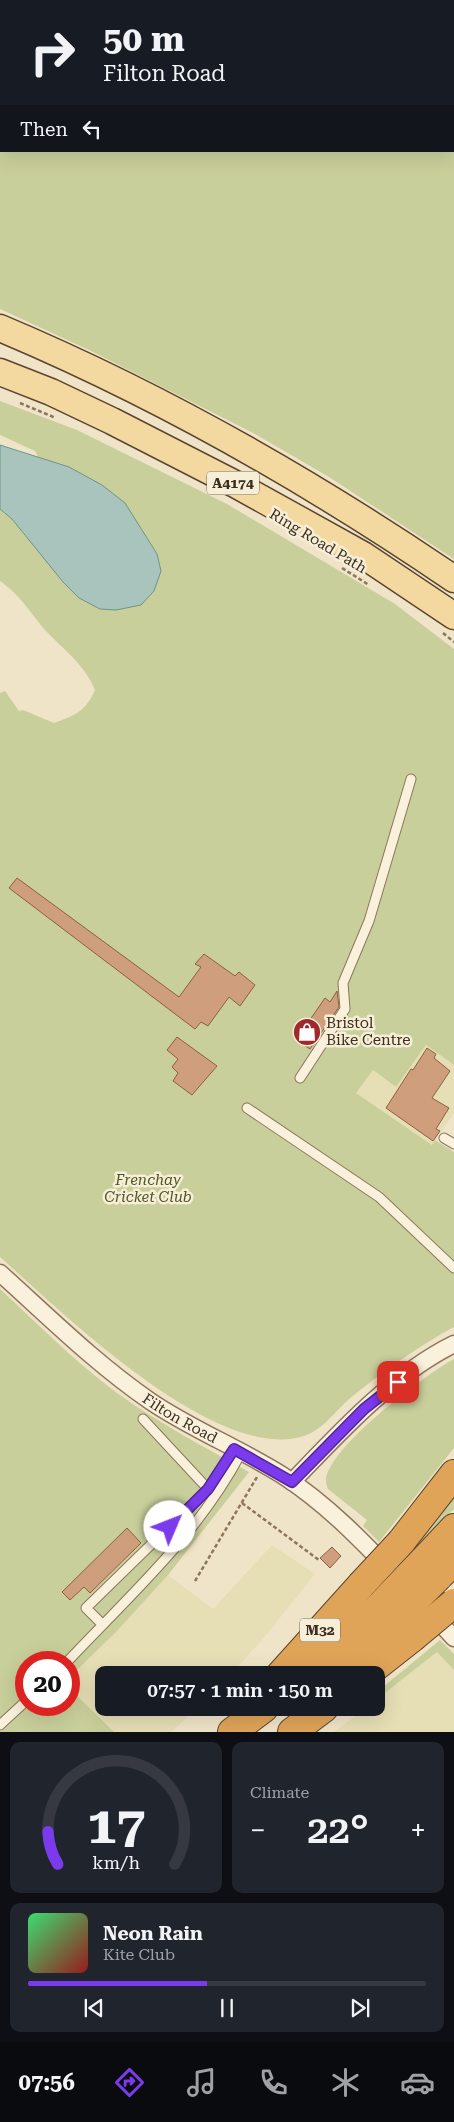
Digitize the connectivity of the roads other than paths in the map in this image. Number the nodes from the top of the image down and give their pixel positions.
1 (0, 328) edge
2 (0, 372) edge
3 (454, 579) edge
4 (447, 624) edge
5 (411, 779) dead end
6 (300, 1078) dead end
7 (247, 1108) dead end
8 (444, 1138) dead end
9 (454, 1144) edge
10 (454, 1268) edge
11 (0, 1273) edge
12 (454, 1344) edge
13 (142, 1419) dead end
14 (238, 1451) junction
15 (454, 1474) edge
16 (292, 1482) junction
17 (208, 1489) junction
18 (454, 1528) edge
19 (438, 1567) edge
20 (454, 1604) edge
21 (395, 1621) junction
22 (102, 1624) junction
23 (454, 1638) edge
24 (77, 1651) edge
25 (288, 1666) edge
26 (318, 1666) edge
27 (347, 1666) edge
28 (371, 1666) edge
29 (15, 1711) edge
30 (246, 1716) edge
31 (253, 1716) edge
32 (294, 1716) edge
33 (313, 1716) edge
34 (0, 1725) edge
35 (232, 1732) edge
36 (277, 1732) edge
37 (292, 1732) edge

1 - 3 main road, A4174
2 - 4 main road, A4174
5 - 6 lane
7 - 10 lane
8 - 9 lane
11 - 14 street, Filton Road
12 - 16 street
13 - 17 lane
14 - 16 street, Filton Road
14 - 17 lane
14 - 22 lane
15 - 25 highway, M32, bridge
16 - 23 street, Filton Road
17 - 22 lane
18 - 19 highway, M32
19 - 21 highway, M32, bridge
20 - 21 highway, M32, bridge
21 - 26 highway, M32
21 - 27 highway, M32
21 - 28 highway, M32
22 - 24 lane
29 - 34 lane
30 - 35 highway
31 - 35 highway
32 - 36 highway
33 - 37 highway

